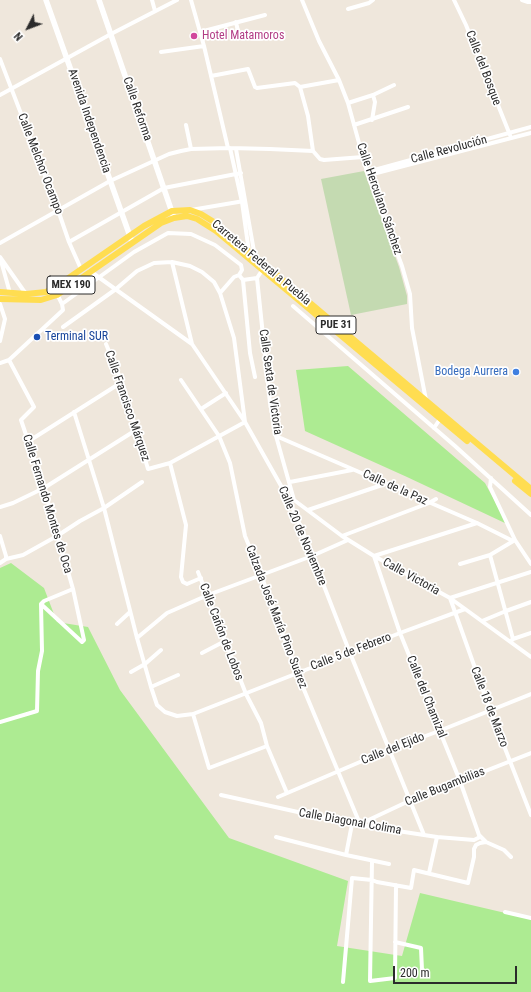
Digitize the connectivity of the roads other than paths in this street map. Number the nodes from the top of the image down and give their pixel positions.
1 (46, 0) edge
2 (99, 0) edge
3 (152, 0) edge
4 (177, 0) edge
5 (191, 0) edge
6 (302, 0) edge
7 (373, 0) edge
8 (454, 0) edge
9 (522, 0) edge
10 (531, 2) edge
11 (348, 9) dead end
12 (155, 11) junction
13 (265, 15) dead end
14 (236, 22) junction
15 (200, 32) junction
16 (111, 34) junction
17 (239, 36) dead end
18 (204, 46) junction
19 (161, 52) dead end
20 (67, 58) junction
21 (0, 60) edge
22 (211, 76) junction
23 (339, 80) junction
24 (394, 85) dead end
25 (300, 87) junction
26 (10, 89) junction
27 (0, 95) edge
28 (372, 95) junction
29 (348, 103) junction
30 (408, 107) dead end
31 (372, 120) junction
32 (186, 125) dead end
33 (354, 125) junction
34 (531, 127) edge
35 (531, 132) edge
36 (510, 136) junction
37 (229, 148) junction
38 (191, 149) junction
39 (236, 149) junction
40 (313, 151) junction
41 (363, 157) junction
42 (155, 160) junction
43 (239, 173) junction
44 (368, 174) junction
45 (110, 181) junction
46 (164, 188) junction
47 (244, 201) junction
48 (58, 210) junction
49 (190, 210) junction
50 (122, 213) junction
51 (173, 215) junction
52 (129, 235) junction
53 (69, 242) junction
54 (132, 242) junction
55 (0, 243) edge
56 (240, 248) junction
57 (249, 252) junction
58 (0, 258) edge
59 (252, 258) junction
60 (172, 262) junction
61 (264, 268) junction
62 (81, 269) junction
63 (90, 271) junction
64 (239, 275) junction
65 (98, 278) junction
66 (257, 278) junction
67 (243, 280) junction
68 (116, 289) junction
69 (55, 291) junction
70 (0, 292) edge
71 (10, 292) junction
72 (220, 293) junction
73 (26, 297) junction
74 (0, 299) edge
75 (10, 299) junction
76 (0, 304) edge
77 (62, 304) junction
78 (293, 306) dead end
79 (63, 326) dead end
80 (0, 341) edge
81 (106, 344) dead end
82 (192, 344) junction
83 (9, 360) junction
84 (0, 363) edge
85 (255, 377) dead end
86 (181, 380) dead end
87 (122, 382) junction
88 (226, 393) junction
89 (425, 403) junction
90 (201, 409) junction
91 (74, 412) junction
92 (440, 419) junction
93 (245, 422) junction
94 (434, 428) junction
95 (136, 430) junction
96 (219, 436) junction
97 (276, 436) junction
98 (29, 441) junction
99 (89, 459) junction
100 (170, 463) junction
101 (353, 470) junction
102 (491, 478) junction
103 (142, 482) dead end
104 (290, 482) junction
105 (385, 484) junction
106 (44, 488) junction
107 (531, 489) edge
108 (531, 494) edge
109 (436, 499) dead end
110 (289, 500) junction
111 (294, 500) junction
112 (429, 503) junction
113 (0, 507) edge
114 (104, 508) junction
115 (308, 510) junction
116 (531, 515) edge
117 (477, 523) junction
118 (0, 536) edge
119 (57, 536) junction
120 (342, 536) junction
121 (348, 540) junction
122 (514, 541) junction
123 (490, 555) junction
124 (312, 556) junction
125 (374, 556) junction
126 (6, 559) junction
127 (0, 562) edge
128 (460, 564) dead end
129 (531, 564) edge
130 (198, 572) dead end
131 (531, 572) edge
132 (261, 575) junction
133 (201, 578) junction
134 (498, 582) junction
135 (73, 589) junction
136 (208, 596) junction
137 (450, 598) junction
138 (531, 602) edge
139 (41, 604) junction
140 (465, 609) junction
141 (506, 611) junction
142 (130, 612) junction
143 (454, 613) junction
144 (482, 621) junction
145 (117, 624) dead end
146 (400, 633) junction
147 (531, 633) edge
148 (137, 638) junction
149 (225, 641) junction
150 (512, 641) junction
151 (161, 650) dead end
152 (202, 653) dead end
153 (350, 653) junction
154 (531, 657) edge
155 (145, 664) junction
156 (130, 672) dead end
157 (297, 673) junction
158 (178, 675) dead end
159 (151, 687) junction
160 (246, 694) junction
161 (531, 694) edge
162 (490, 710) junction
163 (193, 714) junction
164 (0, 722) edge
165 (439, 731) junction
166 (267, 746) junction
167 (388, 750) junction
168 (531, 753) edge
169 (511, 761) junction
170 (338, 771) junction
171 (460, 781) junction
172 (287, 793) junction
173 (221, 795) dead end
174 (278, 797) dead end
175 (409, 801) junction
176 (530, 812) edge
177 (352, 824) junction
178 (360, 824) junction
179 (424, 835) junction
180 (276, 837) dead end
181 (437, 837) junction
182 (480, 837) junction
183 (486, 842) junction
184 (346, 855) junction
185 (511, 857) dead end
186 (372, 861) junction
187 (389, 864) dead end
188 (429, 873) junction
189 (372, 880) junction
190 (396, 885) junction
191 (505, 912) dead end
192 (531, 918) edge
193 (395, 942) junction
194 (422, 970) dead end
195 (343, 982) dead end

1 - 20 street, Avenida Independencia
2 - 16 street, Calle Reforma
3 - 12 street
4 - 12 street
5 - 15 street
6 - 23 street, Calle Herculano Sánchez
7 - 11 street
8 - 36 street, Calle del Bosque
9 - 10 street
12 - 16 street
13 - 14 street
14 - 15 street
14 - 17 street
15 - 18 street
16 - 20 street
16 - 42 street, Calle Reforma
18 - 19 street
18 - 22 street
20 - 26 street
20 - 45 street, Avenida Independencia
21 - 26 street, Calle Melchor Ocampo
22 - 25 street
22 - 37 street
23 - 25 street
23 - 29 street, Calle Herculano Sánchez
24 - 28 street
25 - 40 street
26 - 27 street
26 - 48 street, Calle Melchor Ocampo
28 - 29 street
28 - 31 street
29 - 33 street, Calle Herculano Sánchez
30 - 31 street
31 - 33 street
32 - 38 street
33 - 41 street, Calle Herculano Sánchez
34 - 36 street, Calle Revolución
35 - 36 street, Calle Revolución
36 - 44 street, Calle Revolución
37 - 38 street
37 - 39 street
37 - 43 street
38 - 42 street
39 - 40 street
39 - 43 street
40 - 41 street
41 - 44 street, Calle Herculano Sánchez
42 - 45 street
42 - 46 street, Calle Reforma
43 - 46 street
43 - 47 street
44 - 89 street, Calle Herculano Sánchez
45 - 48 street
45 - 50 street, Avenida Independencia
46 - 50 street
46 - 51 street, Calle Reforma
47 - 49 street
47 - 57 street
47 - 59 street
48 - 53 street, Calle Melchor Ocampo
48 - 55 street
49 - 51 main road, Carretera Federal a Puebla / PUE 31
49 - 56 main road, Carretera Federal a Puebla / PUE 31
50 - 52 street, Avenida Independencia
50 - 53 street
51 - 52 main road, Carretera Federal a Puebla / PUE 31
51 - 54 main road, Carretera Federal a Puebla / PUE 31
51 - 56 main road, Carretera Federal a Puebla / PUE 31
52 - 54 street, Avenida Independencia
52 - 62 main road, Carretera Federal a Puebla / MEX 190
53 - 62 street, Calle Melchor Ocampo
54 - 63 main road, Carretera Federal a Puebla / MEX 190
56 - 57 main road, Carretera Federal a Puebla / PUE 31
56 - 59 main road, Carretera Federal a Puebla / PUE 31
57 - 59 main road, Carretera Federal a Puebla / PUE 31
58 - 71 street
58 - 73 street
59 - 61 main road, Carretera Federal a Puebla / PUE 31
59 - 61 main road, Carretera Federal a Puebla / PUE 31
60 - 68 street
60 - 72 street
60 - 82 street
61 - 66 street
61 - 89 main road, Carretera Federal a Puebla / PUE 31
62 - 69 main road, Carretera Federal a Puebla / MEX 190
63 - 65 street, Calle 20 de Noviembre
63 - 69 main road, Carretera Federal a Puebla / MEX 190
64 - 65 street
64 - 67 street
64 - 72 street
65 - 68 street, Calle 20 de Noviembre
65 - 77 street
66 - 67 street
66 - 97 street, Calle Sexta de Victoria
67 - 85 street
68 - 79 street
68 - 82 street, Calle 20 de Noviembre
69 - 73 main road, Carretera Federal a Puebla / MEX 190
69 - 77 street
70 - 71 main road, Carretera Federal a Puebla / MEX 190
71 - 73 main road, Carretera Federal a Puebla / MEX 190
71 - 75 street
72 - 93 street
73 - 75 main road, Carretera Federal a Puebla / MEX 190
74 - 75 main road, Carretera Federal a Puebla / MEX 190
76 - 80 street
77 - 83 street
78 - 94 street
81 - 87 street, Calle Francisco Márquez
82 - 88 street, Calle 20 de Noviembre
83 - 84 street
83 - 98 street, Calle Fernando Montes de Oca
86 - 90 street, Calzada José María Pino Suárez
87 - 91 street
87 - 95 street, Calle Francisco Márquez
88 - 90 street
88 - 93 street, Calle 20 de Noviembre
89 - 92 main road, Carretera Federal a Puebla / PUE 31
89 - 107 main road, Carretera Federal a Puebla / PUE 31
90 - 96 street, Calzada José María Pino Suárez
91 - 98 street
91 - 99 street, Calle 5 de Febrero
92 - 94 street
92 - 108 main road, Carretera Federal a Puebla / PUE 31
93 - 96 street
93 - 110 street, Calle 20 de Noviembre
94 - 102 street
95 - 99 street
95 - 100 street, Calle Francisco Márquez
96 - 100 street
96 - 132 street, Calzada José María Pino Suárez
97 - 101 street, Calle de la Paz
97 - 104 street, Calle Sexta de Victoria
98 - 106 street, Calle Fernando Montes de Oca
99 - 106 street
99 - 114 street, Calle 5 de Febrero
100 - 133 street, Calle Cañón de Lobos
101 - 104 street
101 - 105 street, Calle de la Paz
102 - 116 street
102 - 122 street
103 - 114 street
104 - 111 street, Calle Sexta de Victoria
105 - 112 street, Calle de la Paz
105 - 115 street
106 - 113 street
106 - 119 street, Calle Fernando Montes de Oca
109 - 112 street
110 - 111 street
110 - 124 street, Calle 20 de Noviembre
111 - 115 street, Calle Victoria
112 - 117 street, Calle de la Paz
112 - 120 street
114 - 119 street
114 - 142 street, Calle 5 de Febrero
115 - 120 street, Calle Victoria
117 - 122 street, Calle de la Paz
117 - 125 street
118 - 126 street
119 - 126 street
119 - 135 street, Calle Fernando Montes de Oca
120 - 121 street, Calle Victoria
121 - 124 street
121 - 125 street, Calle Victoria
122 - 123 street
122 - 129 street
123 - 128 street
123 - 134 street
124 - 132 street
124 - 153 street, Calle 20 de Noviembre
125 - 137 street, Calle Victoria
125 - 146 street, Calle del Chamizal
126 - 127 street
130 - 133 street
131 - 134 street
132 - 136 street
132 - 157 street, Calzada José María Pino Suárez
133 - 136 street, Calle Cañón de Lobos
134 - 137 street
134 - 141 street
135 - 139 street
135 - 139 street, Calle Fernando Montes de Oca
136 - 148 street
136 - 149 street, Calle Cañón de Lobos
137 - 140 street, Calle Victoria
137 - 143 street, Calle 18 de Marzo
138 - 141 street
139 - 164 street
140 - 143 street, Calle 5 de Febrero
140 - 144 street, Calle Victoria
141 - 144 street
141 - 150 street
142 - 145 street
142 - 148 street, Calle 5 de Febrero
143 - 146 street, Calle 5 de Febrero
143 - 162 street, Calle 18 de Marzo
144 - 150 street, Calle Victoria
146 - 153 street, Calle 5 de Febrero
146 - 165 street, Calle del Chamizal
147 - 150 street
148 - 155 street, Calle 5 de Febrero
149 - 152 street
149 - 160 street, Calle Cañón de Lobos
150 - 154 street, Calle Victoria
151 - 155 street
153 - 157 street, Calle 5 de Febrero
153 - 167 street, Calle 20 de Noviembre
155 - 156 street
155 - 159 street, Calle 5 de Febrero
157 - 160 street, Calle 5 de Febrero
157 - 170 street, Calzada José María Pino Suárez
158 - 159 street
159 - 163 street, Calle 5 de Febrero
160 - 163 street, Calle 5 de Febrero
160 - 166 street, Calle Cañón de Lobos
161 - 162 street, Calle del Ejido
162 - 165 street, Calle del Ejido
162 - 169 street, Calle 18 de Marzo
163 - 166 street
165 - 167 street, Calle del Ejido
165 - 171 street, Calle del Chamizal
166 - 172 street, Calle Cañón de Lobos
167 - 170 street, Calle del Ejido
167 - 175 street, Calle 20 de Noviembre
168 - 169 street, Calle Bugambilias
169 - 171 street, Calle Bugambilias
169 - 176 street, Calle 18 de Marzo
170 - 172 street, Calle del Ejido
170 - 178 street, Calzada José María Pino Suárez
171 - 175 street, Calle Bugambilias
171 - 182 street, Calle del Chamizal
172 - 174 street, Calle del Ejido
173 - 177 street, Calle Diagonal Colima
175 - 178 street, Calle Bugambilias
175 - 179 street, Calle 20 de Noviembre
177 - 178 street, Calle Diagonal Colima
177 - 184 street
178 - 179 street, Calle Diagonal Colima
179 - 181 street, Calle Diagonal Colima
180 - 184 street
181 - 182 street, Calle Diagonal Colima
181 - 188 street
182 - 183 street
183 - 185 street
183 - 188 street
184 - 186 street
186 - 187 street
186 - 189 street
188 - 190 street
189 - 190 street
189 - 193 street
189 - 195 street
190 - 193 street
191 - 192 street
193 - 194 street

